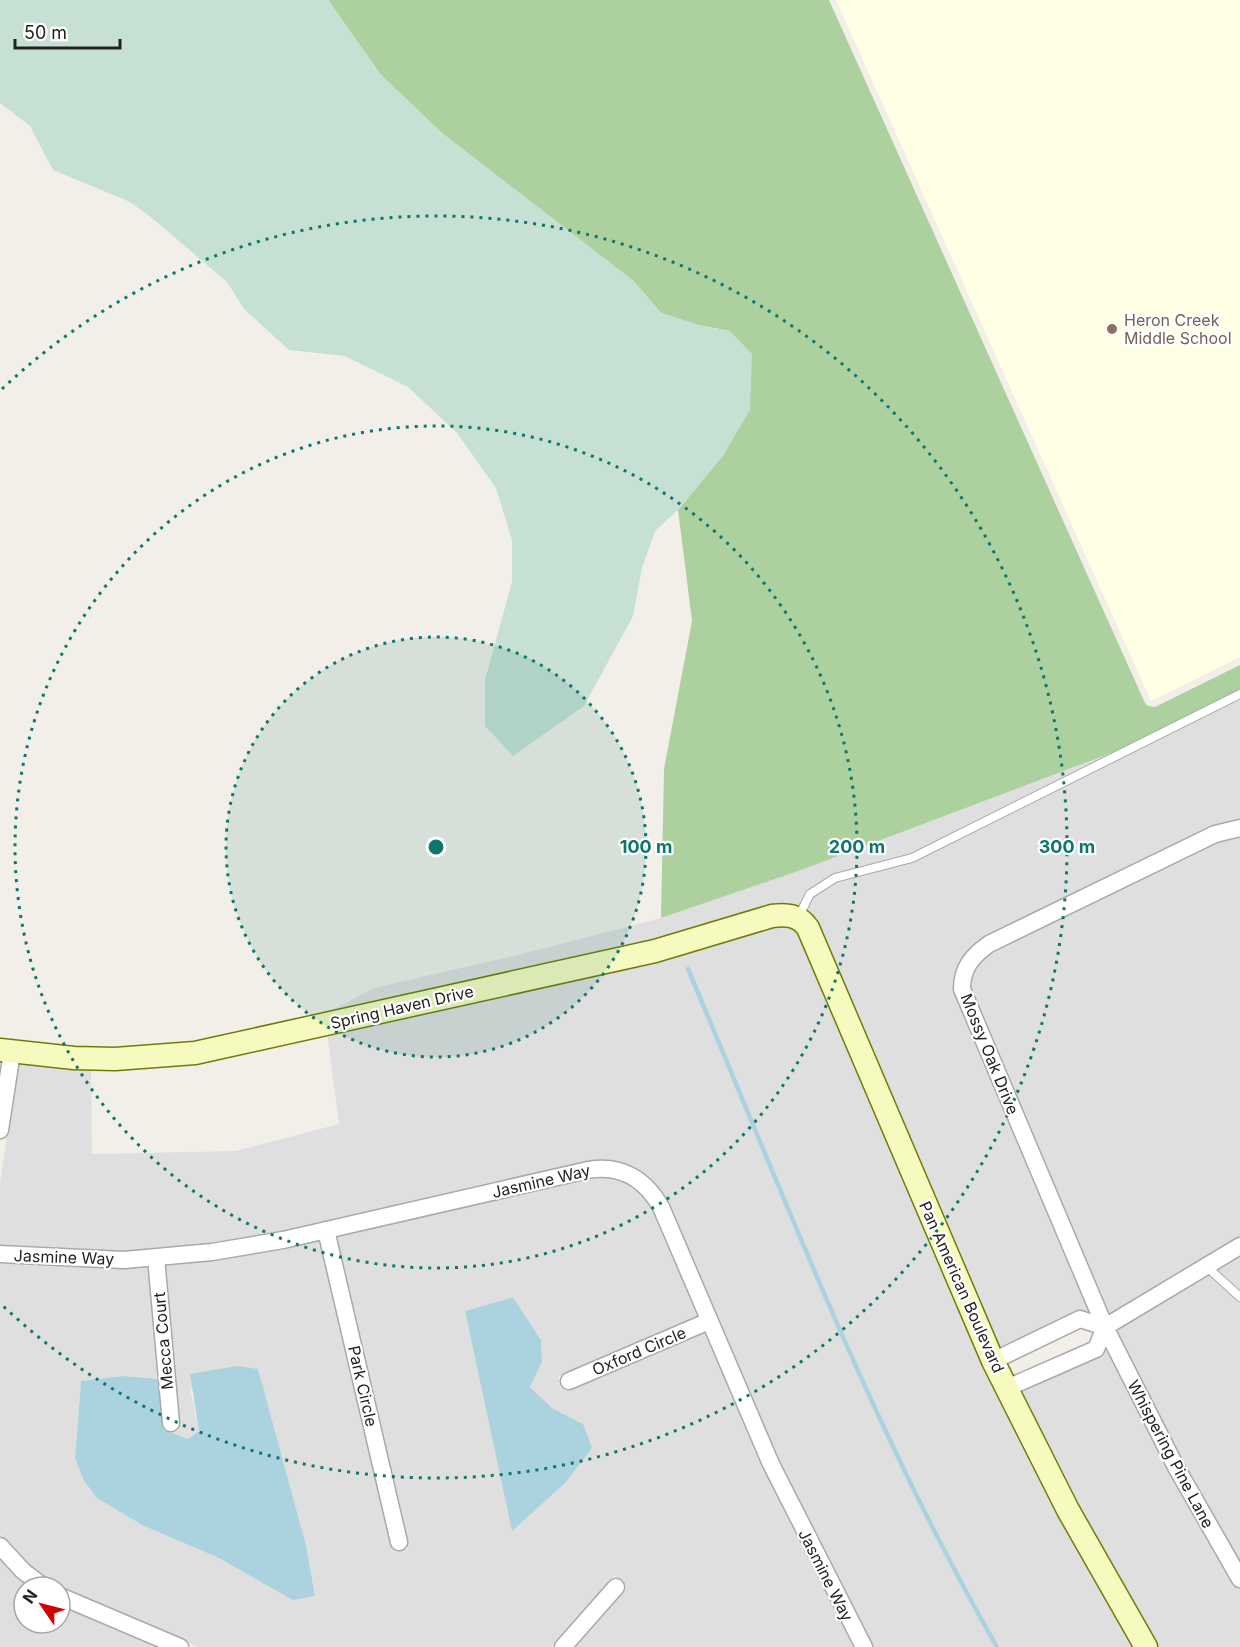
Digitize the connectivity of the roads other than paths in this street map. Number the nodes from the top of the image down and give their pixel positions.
1 (1240, 694) edge
2 (1240, 828) edge
3 (798, 918) junction
4 (6, 1051) edge
5 (0, 1130) edge
6 (326, 1230) junction
7 (1240, 1246) edge
8 (0, 1254) edge
9 (156, 1258) junction
10 (1206, 1266) junction
11 (1240, 1297) edge
12 (709, 1321) junction
13 (1105, 1327) junction
14 (993, 1361) junction
15 (568, 1381) dead end
16 (1007, 1388) junction
17 (171, 1423) dead end
18 (399, 1542) dead end
19 (0, 1546) edge
20 (29, 1575) edge
21 (1240, 1579) edge
22 (616, 1587) dead end
23 (72, 1601) edge
24 (180, 1647) edge
25 (563, 1647) edge
26 (864, 1647) edge
27 (1146, 1647) edge

1 - 3 lane
2 - 13 street, Mossy Oak Drive
3 - 4 street, Spring Haven Drive
3 - 14 street, Pan American Boulevard
4 - 5 street
6 - 9 street, Jasmine Way
6 - 12 street, Jasmine Way
6 - 18 street, Park Circle
7 - 10 street
8 - 9 street, Jasmine Way
9 - 17 street, Mecca Court
10 - 11 lane
10 - 13 street
12 - 15 street, Oxford Circle
12 - 26 street, Jasmine Way
13 - 14 street
13 - 16 street
13 - 21 street, Whispering Pine Lane
14 - 16 street, Pan American Boulevard
16 - 27 street, Pan American Boulevard
19 - 20 street
22 - 25 street
23 - 24 street

